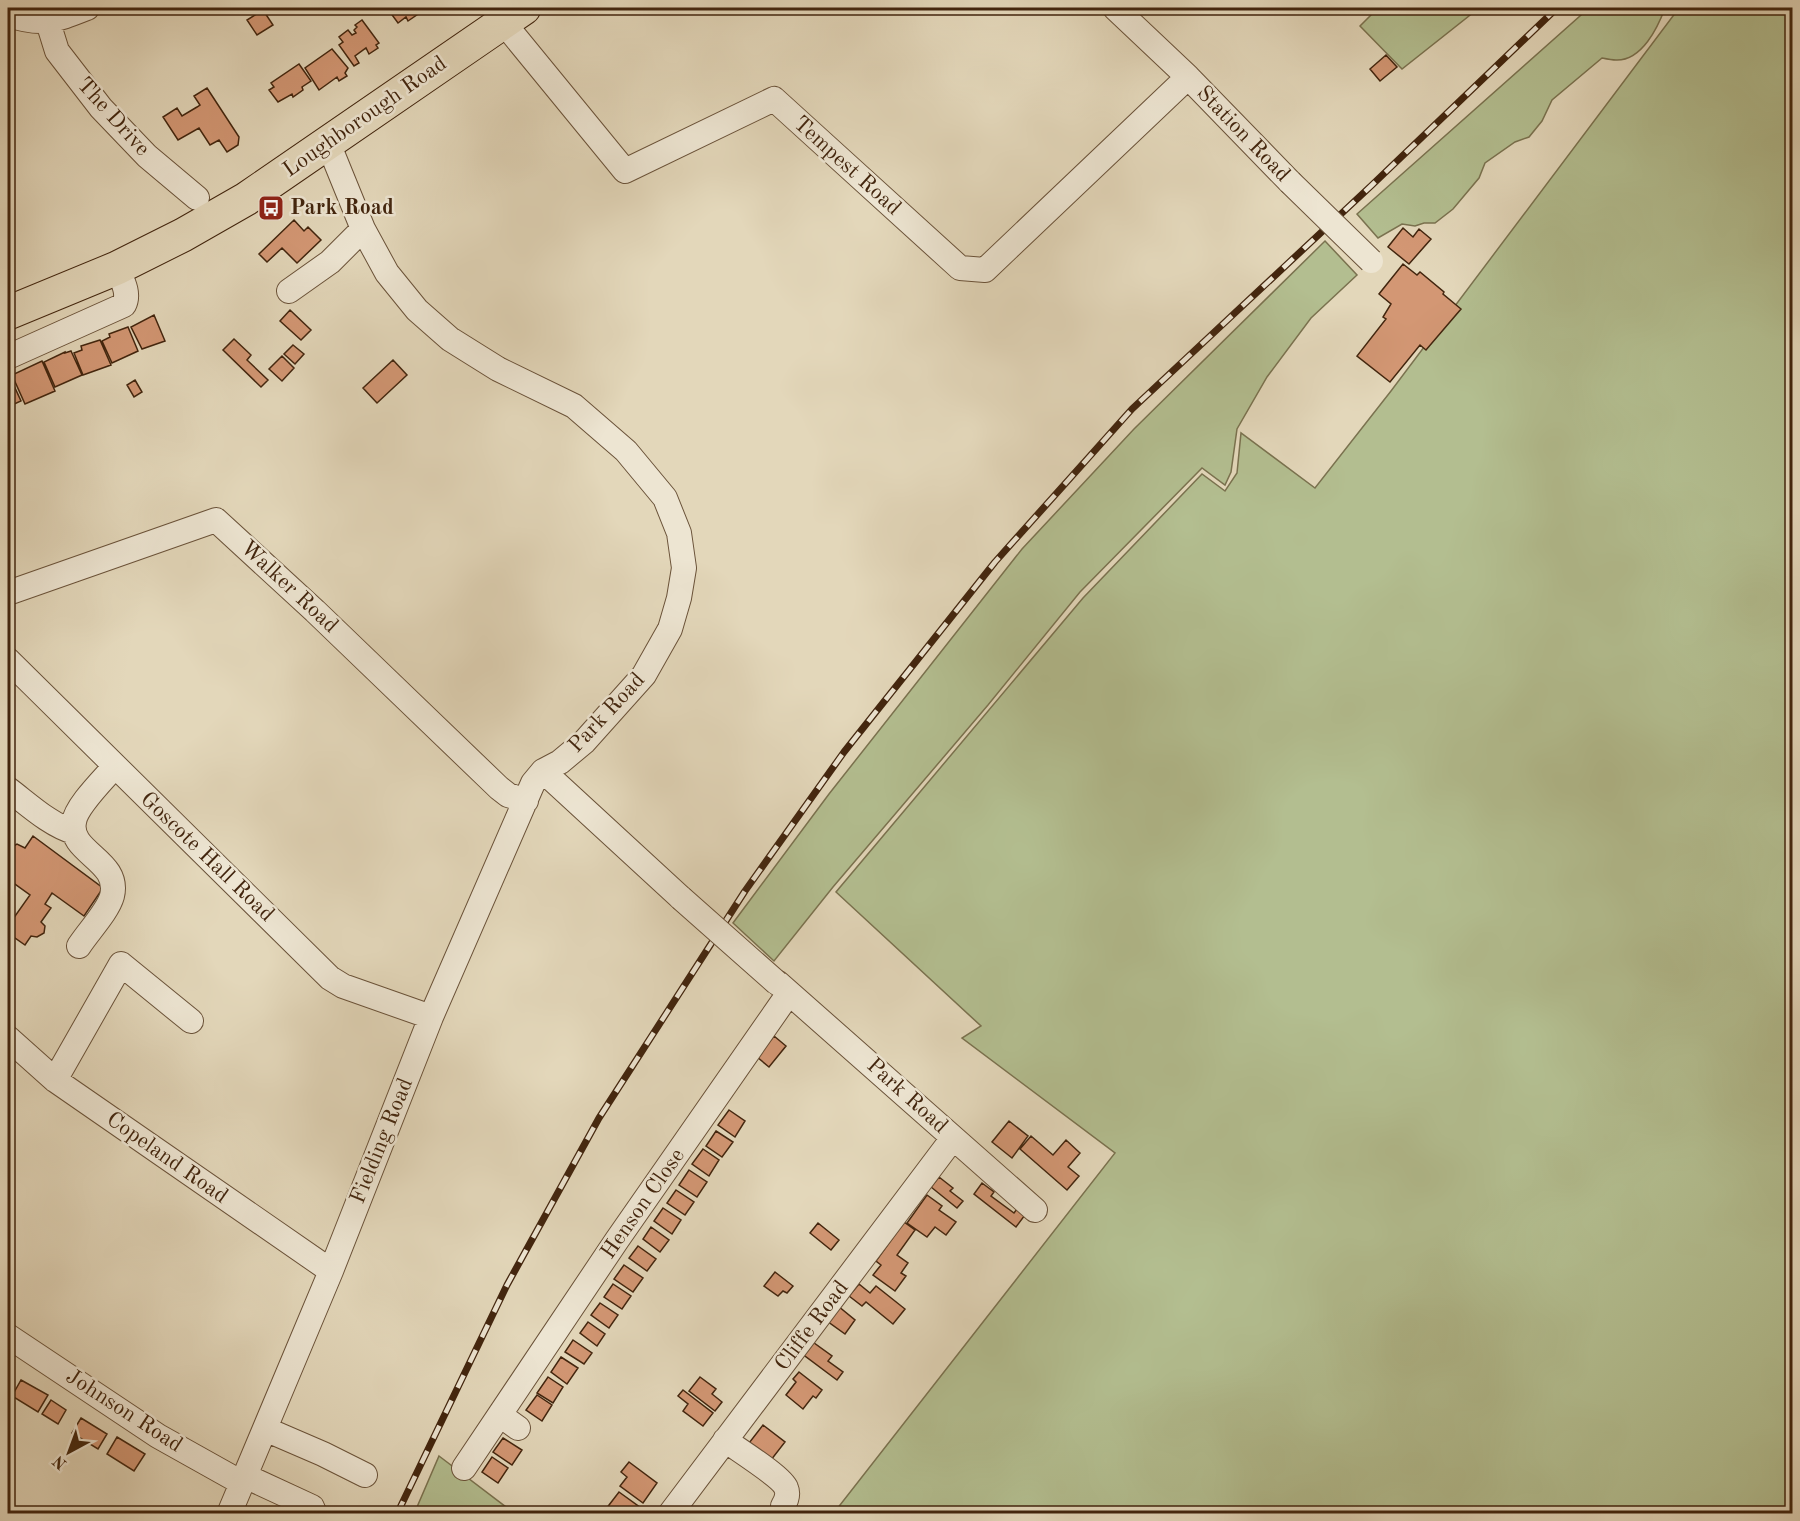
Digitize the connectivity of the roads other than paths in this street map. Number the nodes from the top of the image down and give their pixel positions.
1 (87, 8) edge
2 (1115, 8) edge
3 (8, 15) edge
4 (513, 15) edge
5 (48, 22) junction
6 (1188, 77) junction
7 (328, 143) junction
8 (197, 198) dead end
9 (363, 229) junction
10 (1376, 266) dead end
11 (117, 268) junction
12 (289, 291) dead end
13 (8, 313) edge
14 (8, 357) edge
15 (8, 593) edge
16 (8, 660) edge
17 (115, 766) junction
18 (543, 771) junction
19 (8, 789) edge
20 (525, 801) junction
21 (74, 831) junction
22 (79, 946) dead end
23 (783, 988) junction
24 (431, 1017) junction
25 (191, 1021) dead end
26 (8, 1038) edge
27 (55, 1080) junction
28 (953, 1138) junction
29 (1035, 1210) dead end
30 (331, 1271) junction
31 (8, 1336) edge
32 (265, 1429) junction
33 (725, 1440) junction
34 (464, 1468) dead end
35 (365, 1475) dead end
36 (244, 1479) junction
37 (783, 1506) dead end
38 (229, 1514) edge
39 (315, 1514) edge
40 (670, 1514) edge

1 - 5 street
2 - 6 street, Station Road
3 - 5 street
4 - 6 street, Tempest Road
4 - 7 highway, Loughborough Road
5 - 8 street, The Drive
6 - 10 street, Station Road, bridge
7 - 9 street, Park Road
7 - 11 highway, Loughborough Road
9 - 12 street
9 - 18 street, Park Road
11 - 13 highway, Loughborough Road
11 - 14 street
15 - 20 street, Walker Road
16 - 17 street, Goscote Hall Road
17 - 21 street
17 - 24 street, Goscote Hall Road
18 - 20 street, Fielding Road
18 - 23 street, Park Road, bridge
19 - 21 street
20 - 24 street, Fielding Road
21 - 22 street
23 - 28 street, Park Road
23 - 34 street, Henson Close
24 - 30 street, Fielding Road
25 - 27 street
26 - 27 street, Copeland Road
27 - 30 street, Copeland Road
28 - 29 street, Park Road
28 - 33 street, Cliffe Road
30 - 32 street, Fielding Road
31 - 36 street, Johnson Road
32 - 35 street
32 - 36 street, Fielding Road
33 - 37 street
33 - 40 street, Cliffe Road
36 - 38 street, Fielding Road
36 - 39 street, Johnson Road

